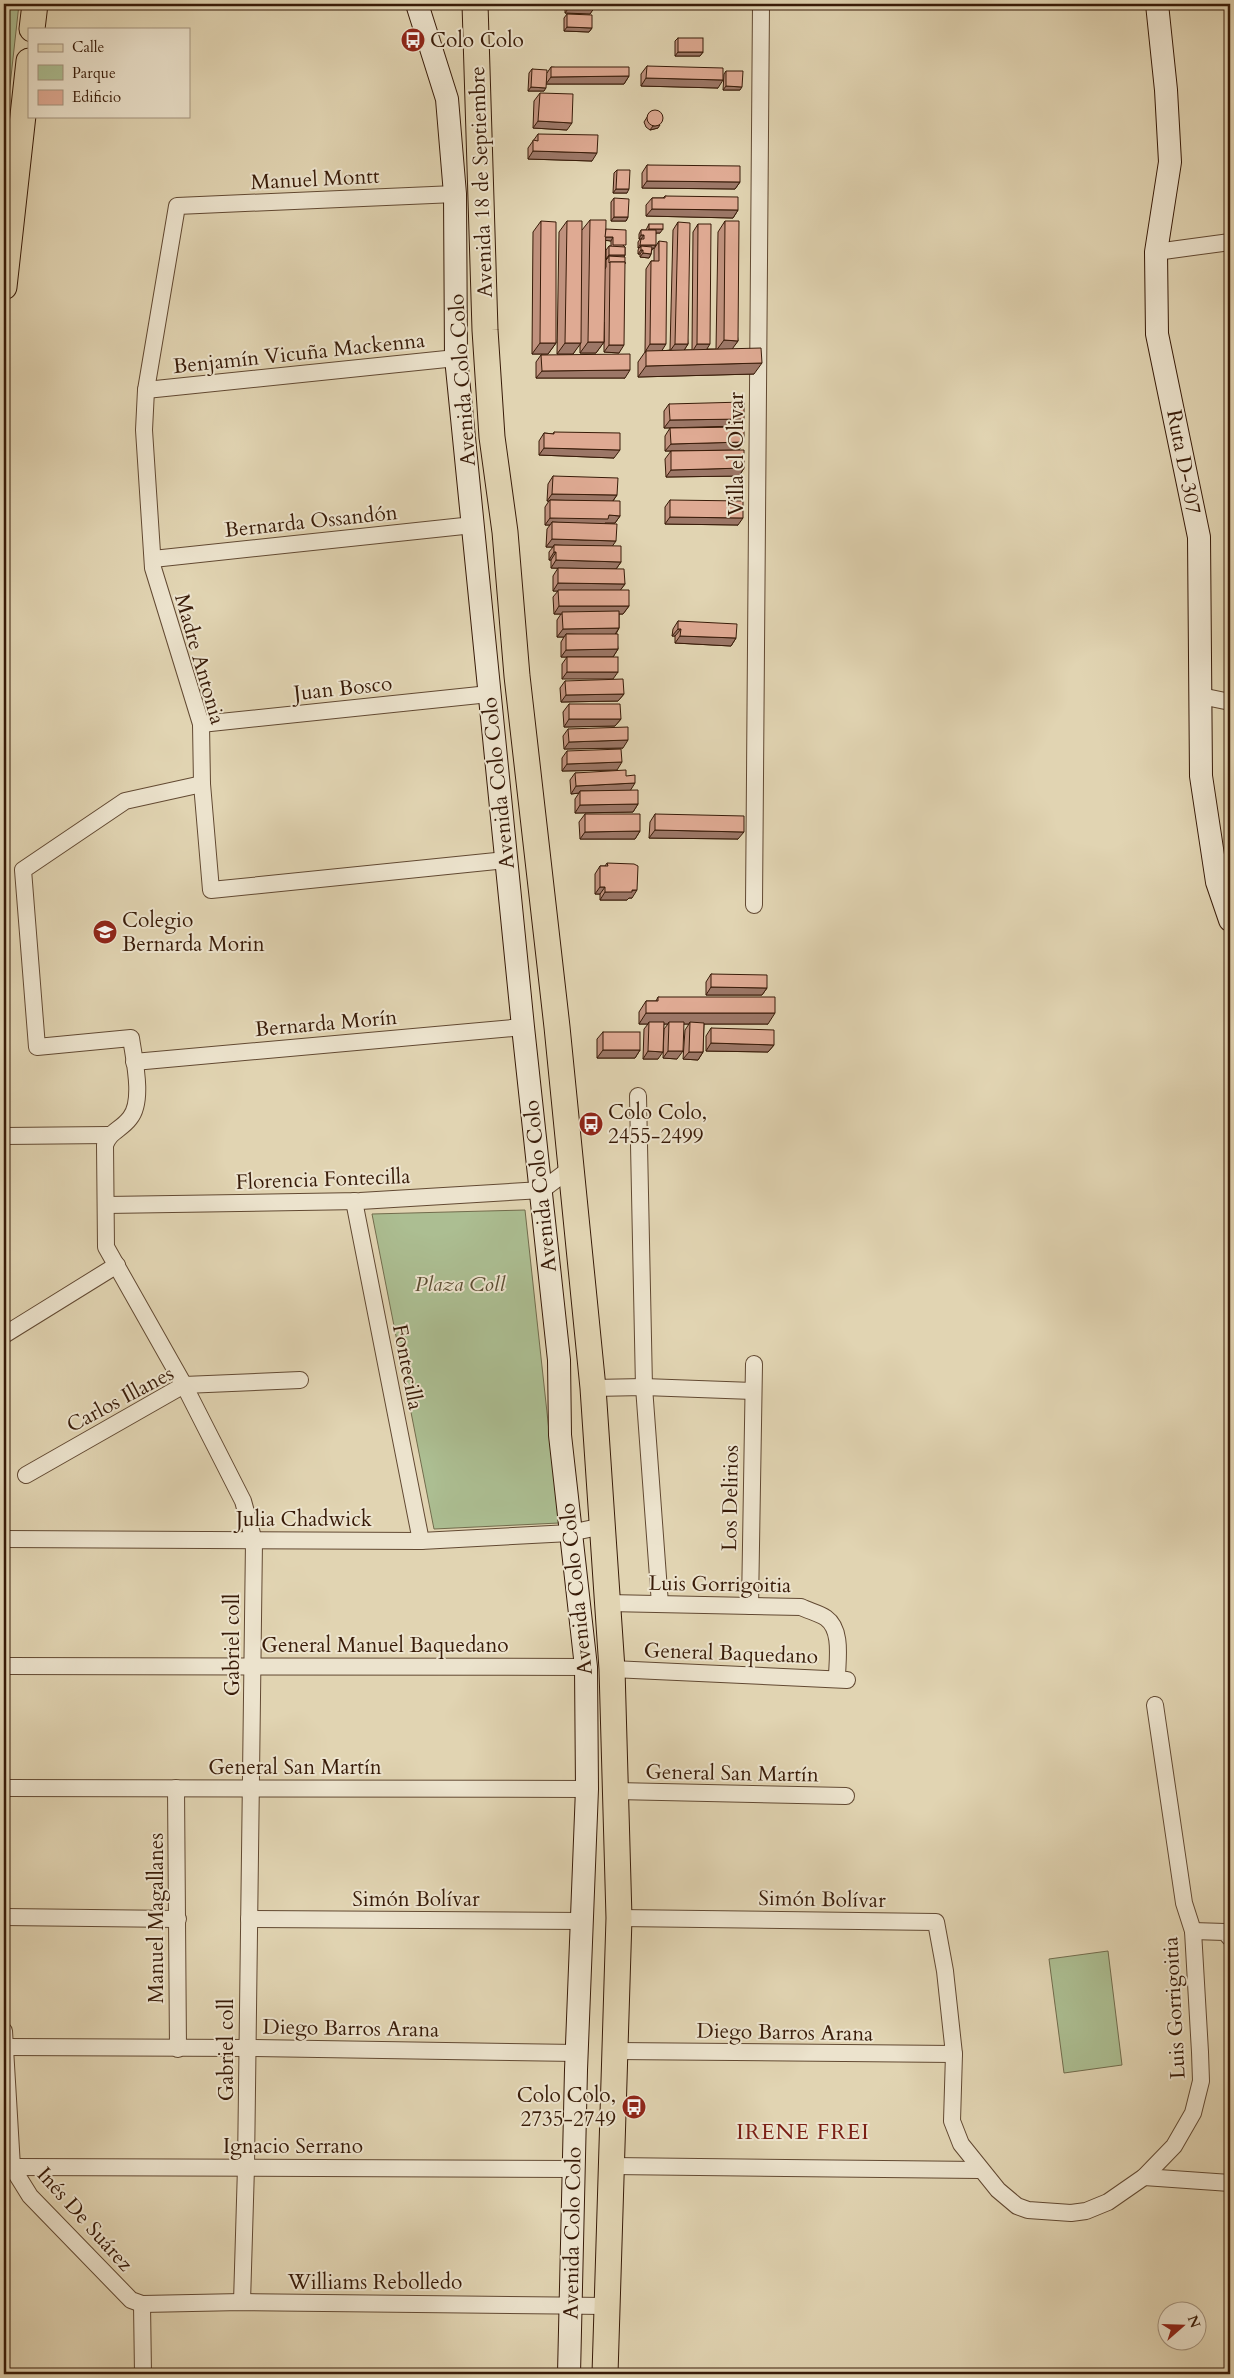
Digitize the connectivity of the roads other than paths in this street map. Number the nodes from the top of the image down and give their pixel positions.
1 (35, 4) edge
2 (418, 4) edge
3 (475, 4) edge
4 (490, 4) edge
5 (761, 4) edge
6 (1157, 4) edge
7 (32, 28) edge
8 (28, 70) edge
9 (454, 194) junction
10 (177, 206) joint
11 (1230, 242) edge
12 (1156, 252) junction
13 (4, 287) edge
14 (485, 330) junction
15 (456, 358) junction
16 (146, 390) junction
17 (473, 525) junction
18 (152, 559) junction
19 (489, 694) junction
20 (1201, 696) junction
21 (1230, 702) edge
22 (201, 724) junction
23 (202, 784) junction
24 (506, 860) junction
25 (754, 905) dead end
26 (1230, 920) edge
27 (522, 1027) junction
28 (134, 1062) junction
29 (638, 1096) dead end
30 (109, 1135) junction
31 (4, 1136) edge
32 (570, 1170) junction
33 (542, 1190) junction
34 (354, 1201) junction
35 (106, 1204) junction
36 (117, 1266) junction
37 (4, 1334) edge
38 (754, 1364) dead end
39 (300, 1380) dead end
40 (184, 1385) junction
41 (644, 1387) junction
42 (593, 1388) junction
43 (753, 1391) junction
44 (26, 1474) dead end
45 (603, 1526) junction
46 (570, 1533) junction
47 (4, 1538) edge
48 (254, 1541) junction
49 (421, 1541) junction
50 (608, 1603) junction
51 (660, 1604) junction
52 (750, 1606) junction
53 (4, 1666) edge
54 (254, 1666) junction
55 (586, 1667) junction
56 (612, 1669) junction
57 (842, 1679) joint
58 (1155, 1706) dead end
59 (251, 1787) junction
60 (4, 1788) edge
61 (176, 1788) junction
62 (587, 1789) junction
63 (616, 1791) junction
64 (846, 1796) dead end
65 (4, 1918) edge
66 (618, 1918) junction
67 (178, 1919) junction
68 (249, 1919) junction
69 (583, 1921) junction
70 (936, 1922) joint
71 (1193, 1931) junction
72 (1230, 1938) edge
73 (4, 2039) edge
74 (246, 2048) junction
75 (178, 2049) junction
76 (616, 2051) junction
77 (577, 2053) junction
78 (954, 2054) junction
79 (612, 2166) junction
80 (12, 2167) junction
81 (246, 2167) junction
82 (574, 2170) junction
83 (980, 2170) junction
84 (1144, 2177) junction
85 (1230, 2183) edge
86 (242, 2302) junction
87 (142, 2304) junction
88 (571, 2304) junction
89 (608, 2306) junction
90 (144, 2374) edge
91 (569, 2374) edge
92 (606, 2374) edge

1 - 7 main road
2 - 9 street, Avenida Colo Colo
3 - 14 main road, Avenida 18 de Septiembre
4 - 14 main road
5 - 25 street, Villa el Olivar
6 - 12 street, Ruta D-307
8 - 13 main road
9 - 10 street, Manuel Montt
9 - 15 street, Avenida Colo Colo
10 - 16 street, Madre Antonia
11 - 12 street
12 - 20 street, Ruta D-307
14 - 32 main road, Avenida Colo Colo
15 - 16 street, Benjamín Vicuña Mackenna
15 - 17 street, Avenida Colo Colo
16 - 18 street, Madre Antonia
17 - 18 street, Bernarda Ossandón
17 - 19 street, Avenida Colo Colo
18 - 22 street, Madre Antonia
19 - 22 street, Juan Bosco
19 - 24 street, Avenida Colo Colo
20 - 21 street
20 - 26 street, Ruta D-307
22 - 23 street, Madre Antonia
23 - 24 street, Madre Antonia
23 - 28 street
24 - 27 street, Avenida Colo Colo
27 - 28 street, Bernarda Morín
27 - 33 street, Avenida Colo Colo
28 - 30 street
29 - 41 street
30 - 31 street
30 - 35 street, Gabriel coll
32 - 33 street
32 - 42 main road, Avenida Colo Colo
33 - 34 street, Florencia Fontecilla
33 - 46 street, Avenida Colo Colo
34 - 35 street, Florencia Fontecilla
34 - 49 street, Fontecilla
35 - 36 street, Gabriel coll
36 - 37 street
36 - 40 street, Gabriel coll
38 - 43 street, Los Delirios
39 - 40 street, Carlos Illanes
40 - 44 street, Carlos Illanes
40 - 48 street, Gabriel coll
41 - 42 street
41 - 43 street
41 - 51 street
42 - 45 main road, Avenida Colo Colo
43 - 52 street, Los Delirios
45 - 46 street, Julia Chadwick
45 - 50 main road, Avenida Colo Colo
46 - 49 street, Julia Chadwick
46 - 55 street, Avenida Colo Colo
47 - 48 street, Julia Chadwick
48 - 49 street, Julia Chadwick
48 - 54 street, Gabriel coll
50 - 51 street, Luis Gorrigoitia
50 - 56 main road, Avenida Colo Colo
51 - 52 street, Luis Gorrigoitia
52 - 57 street, Luis Gorrigoitia
53 - 54 street, General Manuel Baquedano
54 - 55 street, General Manuel Baquedano
54 - 59 street, Gabriel coll
55 - 62 street, Avenida Colo Colo
56 - 57 street, General Baquedano
56 - 63 main road, Avenida Colo Colo
58 - 71 street, Luis Gorrigoitia
59 - 61 street, General San Martín
59 - 62 street, General San Martín
59 - 68 street, Gabriel coll
60 - 61 street, General San Martín
61 - 67 street, Manuel Magallanes
62 - 69 street, Avenida Colo Colo
63 - 64 street, General San Martín
63 - 66 main road, Avenida Colo Colo
65 - 67 street
66 - 70 street, Simón Bolívar
66 - 76 main road, Avenida Colo Colo
67 - 75 street, Manuel Magallanes
68 - 69 street, Simón Bolívar
68 - 74 street, Gabriel coll
69 - 77 street, Avenida Colo Colo
70 - 78 street, Luis Gorrigoitia
71 - 72 street
71 - 84 street, Luis Gorrigoitia
73 - 75 street, Diego Barros Arana
73 - 80 street, Inés De Suárez
74 - 75 street, Diego Barros Arana
74 - 77 street, Diego Barros Arana
74 - 81 street, Gabriel coll
76 - 78 street, Diego Barros Arana
76 - 79 main road, Avenida Colo Colo
77 - 82 street, Avenida Colo Colo
78 - 83 street, Luis Gorrigoitia
79 - 83 street
79 - 89 main road, Avenida Colo Colo
80 - 81 street, Ignacio Serrano
80 - 87 street, Inés De Suárez
81 - 82 street, Ignacio Serrano
81 - 86 street, Gabriel coll
82 - 88 street, Avenida Colo Colo
83 - 84 street, Luis Gorrigoitia
84 - 85 street
86 - 87 street, Williams Rebolledo
86 - 88 street, Williams Rebolledo
87 - 90 street
88 - 89 street, Williams Rebolledo
88 - 91 street, Avenida Colo Colo
89 - 92 main road, Avenida Colo Colo

